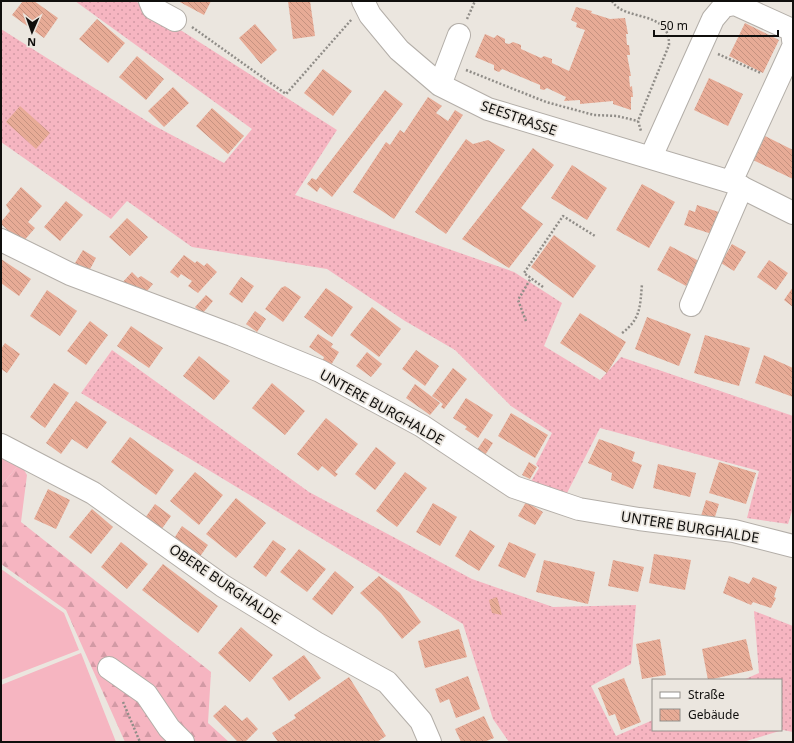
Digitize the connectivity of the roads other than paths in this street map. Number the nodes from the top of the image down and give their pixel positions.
1 (150, 1) edge
2 (369, 5) edge
3 (771, 9) edge
4 (175, 20) road end
5 (459, 35) dead end
6 (793, 40) edge
7 (793, 47) edge
8 (440, 86) junction
9 (651, 158) junction
10 (736, 184) junction
11 (793, 213) edge
12 (1, 240) edge
13 (691, 306) dead end
14 (1, 445) edge
15 (793, 546) edge
16 (109, 668) dead end
17 (183, 742) edge
18 (430, 742) edge

1 - 4 street
2 - 8 street, SEESTRASSE
3 - 6 street
3 - 9 street
5 - 8 street
7 - 10 street
8 - 9 street, SEESTRASSE
9 - 10 street, SEESTRASSE
10 - 11 street, SEESTRASSE
10 - 13 street
12 - 15 street, UNTERE BURGHALDE
14 - 18 street, OBERE BURGHALDE
16 - 17 street

